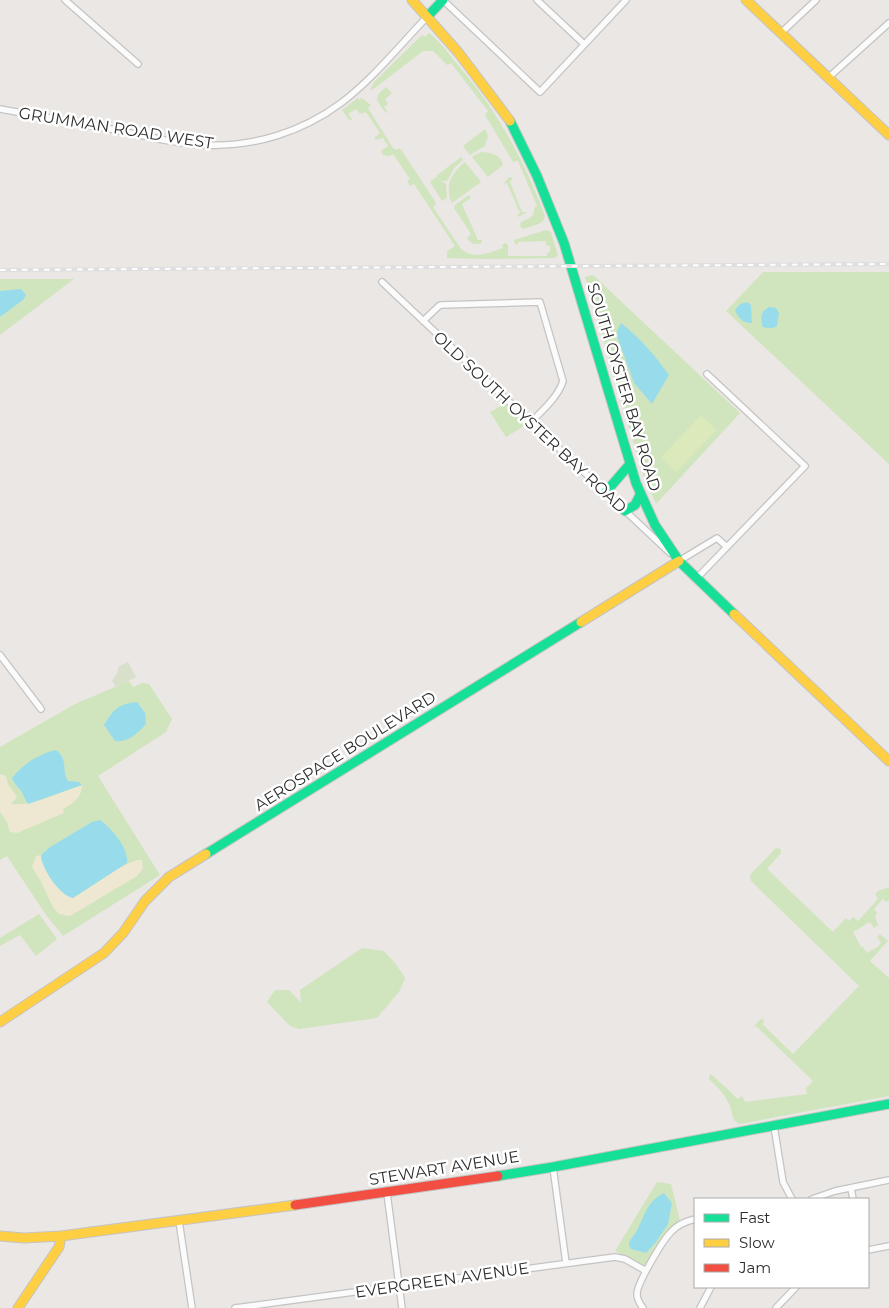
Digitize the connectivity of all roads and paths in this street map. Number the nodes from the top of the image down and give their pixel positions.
1 (65, 0) edge
2 (412, 0) edge
3 (443, 0) edge
4 (537, 0) edge
5 (626, 0) edge
6 (746, 0) edge
7 (816, 0) edge
8 (427, 17) junction
9 (889, 22) edge
10 (781, 33) junction
11 (584, 44) junction
12 (138, 64) dead end
13 (828, 78) junction
14 (0, 109) edge
15 (889, 135) edge
16 (382, 282) dead end
17 (424, 321) junction
18 (707, 374) dead end
19 (531, 422) junction
20 (630, 464) junction
21 (605, 493) junction
22 (640, 495) junction
23 (625, 511) junction
24 (727, 547) junction
25 (679, 561) junction
26 (697, 578) junction
27 (1, 659) edge
28 (41, 709) dead end
29 (889, 761) edge
30 (0, 1022) edge
31 (889, 1104) edge
32 (774, 1126) junction
33 (553, 1167) junction
34 (889, 1180) edge
35 (851, 1188) junction
36 (387, 1192) junction
37 (791, 1198) edge
38 (815, 1198) edge
39 (853, 1198) edge
40 (694, 1219) edge
41 (179, 1221) junction
42 (0, 1236) edge
43 (61, 1236) junction
44 (889, 1246) edge
45 (869, 1250) edge
46 (566, 1263) junction
47 (646, 1272) junction
48 (399, 1286) junction
49 (710, 1288) edge
50 (795, 1288) edge
51 (641, 1305) edge
52 (18, 1308) edge
53 (192, 1308) edge
54 (235, 1308) edge
55 (402, 1308) edge
56 (700, 1308) edge
57 (776, 1308) edge

1 - 12 street
2 - 8 main road, SOUTH OYSTER BAY ROAD
3 - 8 main road
3 - 11 street
4 - 11 street
5 - 11 street
6 - 10 main road
7 - 10 street
8 - 14 street, GRUMMAN ROAD WEST
8 - 20 main road, SOUTH OYSTER BAY ROAD
9 - 13 street
10 - 13 main road
13 - 15 main road
16 - 17 street, OLD SOUTH OYSTER BAY ROAD
17 - 19 street, OLD SOUTH OYSTER BAY ROAD
17 - 19 street
18 - 24 street
19 - 21 street, OLD SOUTH OYSTER BAY ROAD
20 - 21 main road
20 - 22 main road, SOUTH OYSTER BAY ROAD
21 - 23 street, OLD SOUTH OYSTER BAY ROAD
22 - 23 main road
22 - 25 main road, SOUTH OYSTER BAY ROAD
23 - 25 street, OLD SOUTH OYSTER BAY ROAD
24 - 25 street, AEROSPACE BOULEVARD
24 - 26 street
25 - 26 main road, SOUTH OYSTER BAY ROAD
25 - 30 main road, AEROSPACE BOULEVARD
26 - 29 main road, SOUTH OYSTER BAY ROAD
27 - 28 street
31 - 32 main road, STEWART AVENUE
32 - 33 main road, STEWART AVENUE
32 - 37 street
33 - 36 main road, STEWART AVENUE
33 - 46 street
34 - 35 street
35 - 38 street
35 - 39 street
36 - 41 main road, STEWART AVENUE
36 - 48 street
40 - 47 street
41 - 43 main road, STEWART AVENUE
41 - 53 street
42 - 43 main road, STEWART AVENUE
43 - 52 main road
44 - 45 street
46 - 47 street, EVERGREEN AVENUE
46 - 48 street, EVERGREEN AVENUE
47 - 51 street
48 - 54 street, EVERGREEN AVENUE
48 - 55 street
49 - 56 street
50 - 57 street

